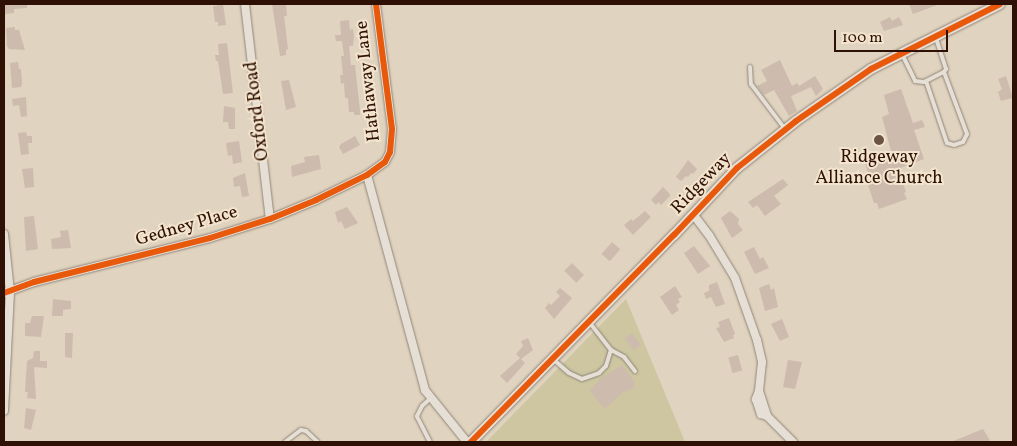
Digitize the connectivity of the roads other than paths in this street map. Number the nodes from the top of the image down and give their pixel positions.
1 (245, 4) edge
2 (376, 4) edge
3 (1000, 4) edge
4 (935, 37) junction
5 (902, 54) junction
6 (750, 67) dead end
7 (945, 70) junction
8 (926, 81) junction
9 (785, 129) junction
10 (367, 175) junction
11 (693, 214) junction
12 (270, 219) junction
13 (4, 234) edge
14 (7, 292) edge
15 (4, 302) edge
16 (589, 322) junction
17 (611, 350) junction
18 (553, 358) junction
19 (635, 372) dead end
20 (430, 398) junction
21 (4, 411) edge
22 (285, 442) edge
23 (318, 442) edge
24 (430, 442) edge
25 (467, 442) edge
26 (471, 442) edge
27 (793, 442) edge

1 - 12 street, Oxford Road
2 - 10 street, Hathaway Lane
3 - 4 street, Ridgeway
4 - 5 street, Ridgeway
4 - 7 lane
5 - 8 lane
5 - 9 street, Ridgeway
6 - 9 lane
7 - 8 lane
7 - 8 lane
9 - 11 street, Ridgeway
10 - 12 street, Gedney Place
10 - 20 street
11 - 16 street, Ridgeway
11 - 27 street
12 - 14 street, Gedney Place
13 - 14 street
14 - 15 street
14 - 21 street
16 - 17 lane
16 - 18 street, Ridgeway
17 - 18 lane
17 - 19 lane
18 - 26 street, Ridgeway
20 - 24 lane
20 - 25 street
22 - 23 lane

